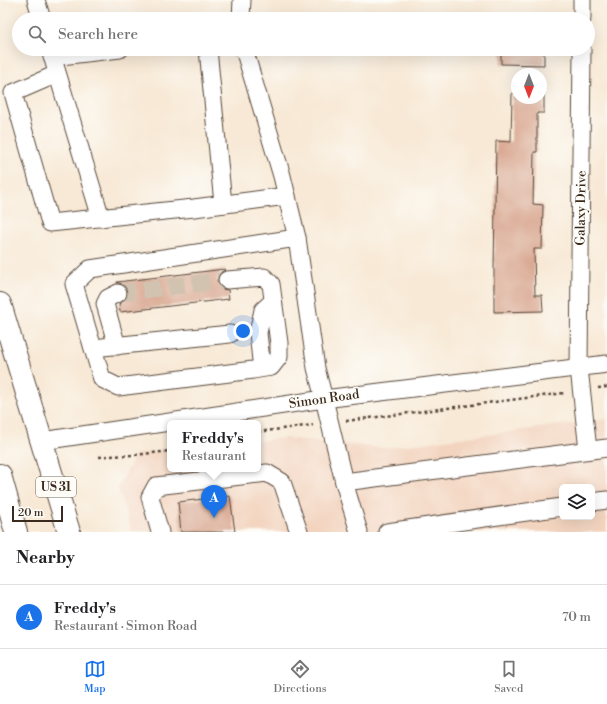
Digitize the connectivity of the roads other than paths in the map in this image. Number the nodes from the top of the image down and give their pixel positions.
1 (36, 0) edge
2 (242, 0) edge
3 (582, 0) edge
4 (40, 12) edge
5 (241, 12) edge
6 (582, 12) edge
7 (52, 56) edge
8 (209, 56) edge
9 (246, 56) edge
10 (582, 56) edge
11 (57, 74) junction
12 (287, 196) junction
13 (223, 204) junction
14 (100, 218) junction
15 (297, 238) junction
16 (227, 280) tunnel mouth
17 (118, 293) tunnel mouth
18 (0, 304) edge
19 (230, 334) dead end
20 (117, 346) junction
21 (93, 348) junction
22 (607, 364) edge
23 (579, 368) junction
24 (324, 399) junction
25 (183, 420) edge
26 (167, 422) edge
27 (42, 441) junction
28 (607, 448) edge
29 (588, 450) junction
30 (0, 474) edge
31 (344, 482) junction
32 (607, 500) edge
33 (595, 502) edge
34 (559, 507) edge
35 (16, 532) edge
36 (70, 532) edge
37 (160, 532) edge
38 (299, 532) edge
39 (359, 532) edge
40 (387, 532) edge

1 - 4 street
2 - 5 street
3 - 6 street
7 - 11 street
8 - 13 street
9 - 12 street
10 - 23 street, Galaxy Drive
11 - 14 street
11 - 14 street
12 - 13 street
12 - 15 street
13 - 14 street
15 - 21 street
15 - 24 street
16 - 21 street
17 - 20 street
18 - 27 main road, US 31
19 - 20 street
20 - 21 street
22 - 23 street, Simon Road
23 - 24 street, Simon Road
23 - 29 street, Galaxy Drive
24 - 25 street, Simon Road
24 - 31 street
26 - 27 street, Simon Road
27 - 36 main road, US 31
28 - 29 street
29 - 31 street
30 - 35 main road
31 - 39 street
32 - 33 street
34 - 40 street
37 - 38 street

